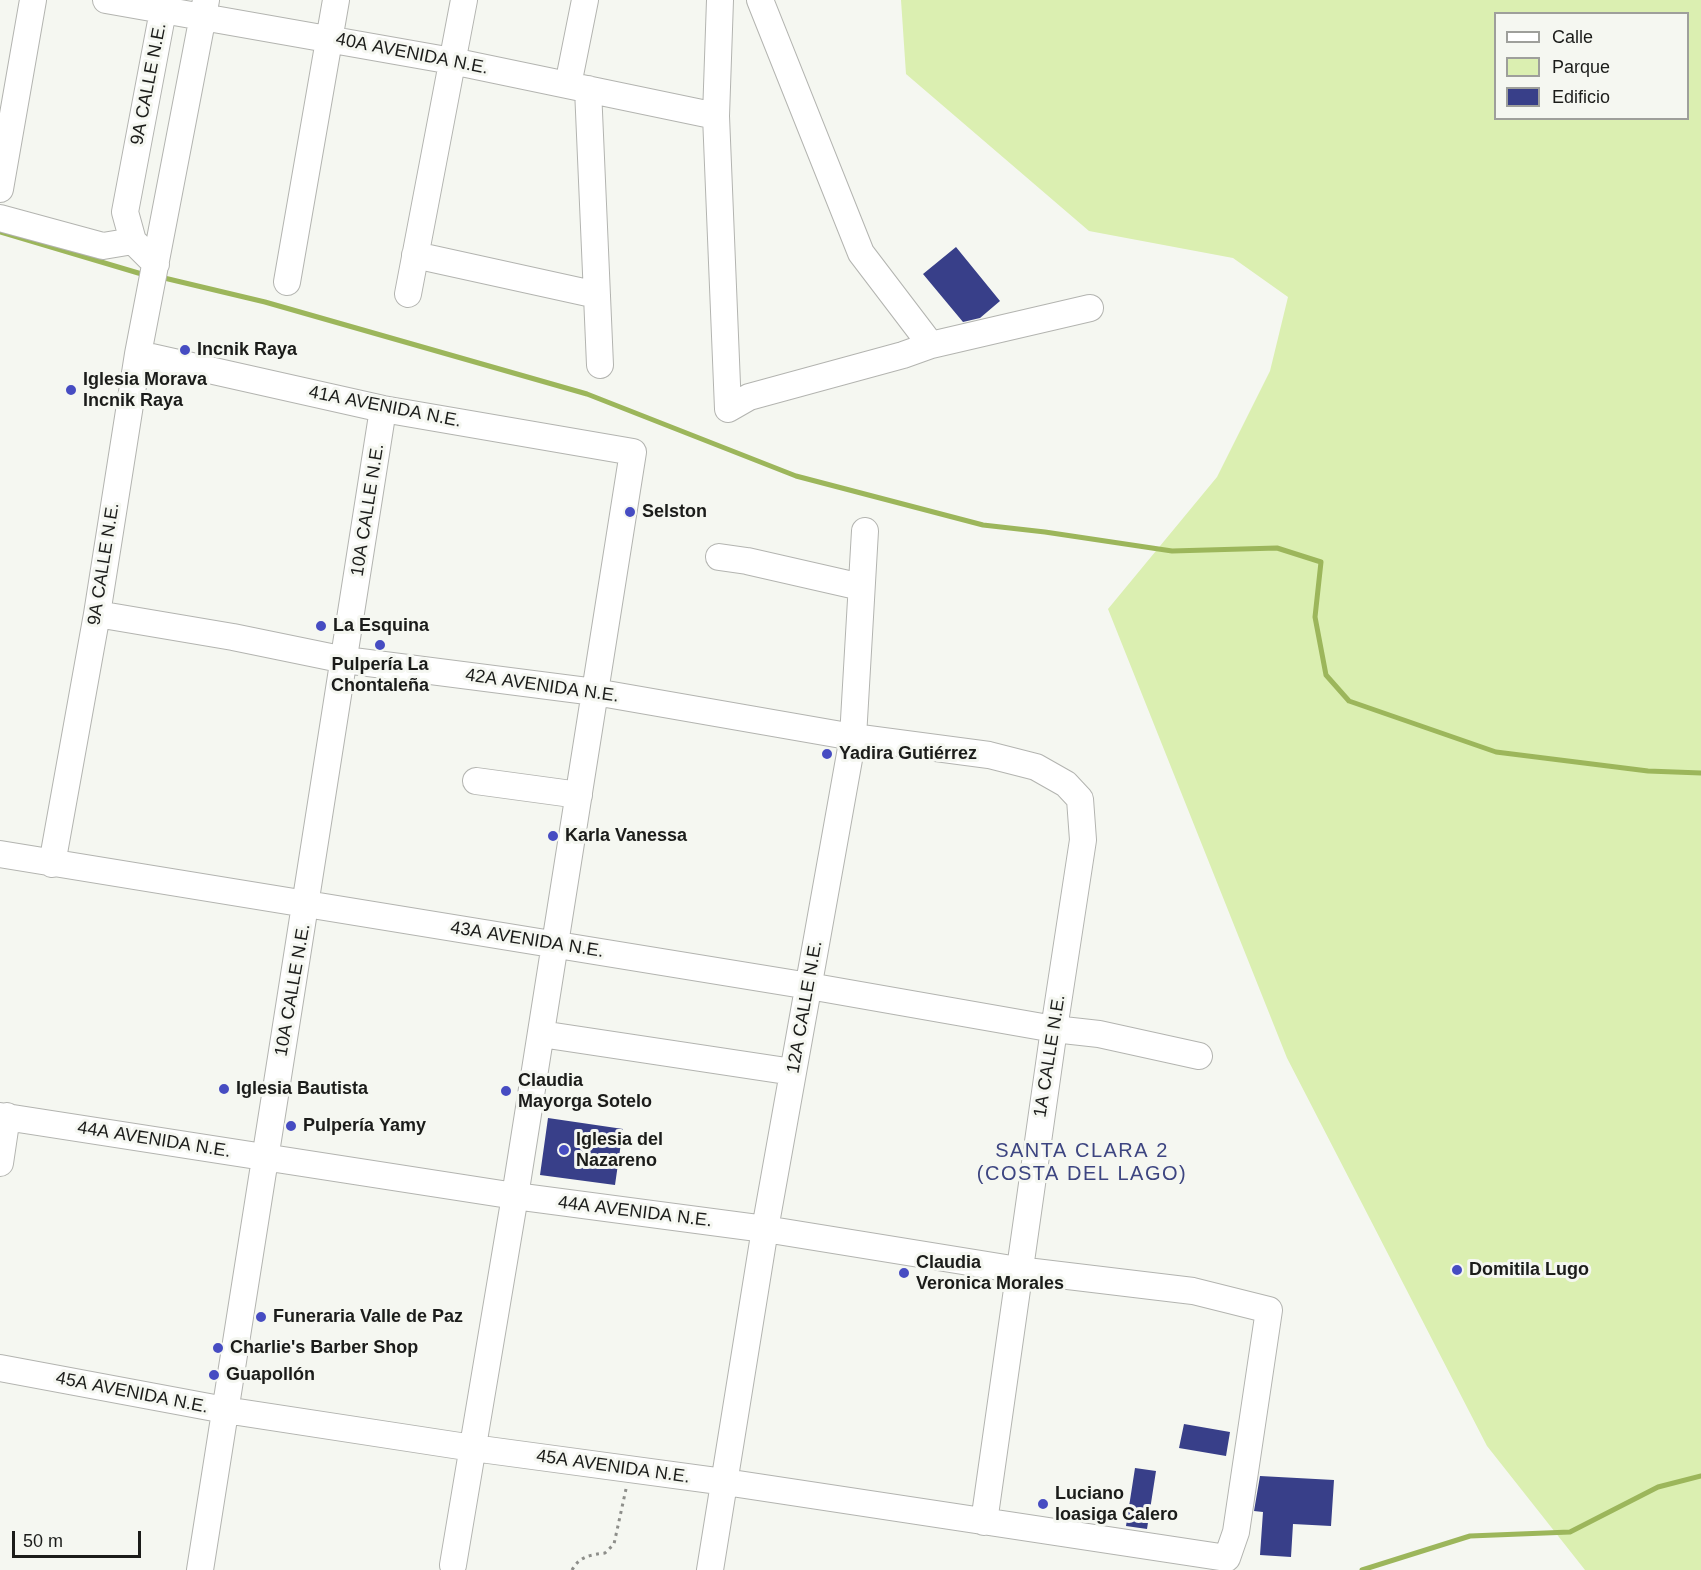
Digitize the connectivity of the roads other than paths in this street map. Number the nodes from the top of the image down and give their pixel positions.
1 (33, 0) edge
2 (106, 0) edge
3 (336, 0) edge
4 (464, 0) edge
5 (585, 0) edge
6 (720, 0) edge
7 (760, 0) edge
8 (164, 5) edge
9 (205, 8) edge
10 (329, 39) junction
11 (452, 61) junction
12 (578, 87) junction
13 (716, 116) junction
14 (0, 189) edge
15 (0, 218) edge
16 (133, 241) junction
17 (415, 255) junction
18 (154, 272) junction
19 (287, 282) dead end
20 (408, 294) dead end
21 (597, 294) junction
22 (1090, 308) dead end
23 (931, 345) junction
24 (138, 354) junction
25 (600, 365) dead end
26 (383, 409) junction
27 (864, 531) dead end
28 (719, 557) dead end
29 (861, 586) junction
30 (97, 614) junction
31 (345, 660) junction
32 (595, 692) junction
33 (853, 737) junction
34 (988, 755) joint
35 (476, 781) dead end
36 (579, 795) junction
37 (0, 854) edge
38 (52, 864) junction
39 (307, 904) junction
40 (555, 944) junction
41 (809, 986) junction
42 (1053, 1029) junction
43 (541, 1034) junction
44 (1199, 1056) dead end
45 (793, 1072) junction
46 (4, 1116) edge
47 (264, 1158) junction
48 (0, 1163) edge
49 (515, 1196) junction
50 (765, 1229) junction
51 (1018, 1270) junction
52 (0, 1368) edge
53 (225, 1410) junction
54 (473, 1448) junction
55 (725, 1482) junction
56 (984, 1522) junction
57 (1227, 1558) joint
58 (453, 1565) dead end
59 (200, 1570) edge
60 (710, 1570) edge

1 - 14 street
2 - 8 street, 40A AVENIDA N.E.
3 - 10 street
4 - 11 street
5 - 12 street
6 - 13 street
7 - 23 street
8 - 9 street, 40A AVENIDA N.E.
8 - 16 street, 9A CALLE N.E.
9 - 10 street, 40A AVENIDA N.E.
9 - 18 street, 9A CALLE N.E.
10 - 11 street, 40A AVENIDA N.E.
10 - 19 street
11 - 12 street, 40A AVENIDA N.E.
11 - 17 street
12 - 13 street, 40A AVENIDA N.E.
12 - 21 street
13 - 23 street
15 - 16 street
16 - 18 street, 9A CALLE N.E.
17 - 20 street
17 - 21 street
18 - 24 street, 9A CALLE N.E.
21 - 25 street
22 - 23 street
24 - 26 street, 41A AVENIDA N.E.
24 - 30 street, 9A CALLE N.E.
26 - 31 street, 10A CALLE N.E.
26 - 32 street, 41A AVENIDA N.E.
27 - 29 street, 12A CALLE N.E.
28 - 29 street
29 - 33 street, 12A CALLE N.E.
30 - 31 street, 42A AVENIDA N.E.
30 - 38 street, 9A CALLE N.E.
31 - 32 street, 42A AVENIDA N.E.
31 - 39 street, 10A CALLE N.E.
32 - 33 street, 42A AVENIDA N.E.
32 - 36 street
33 - 34 street, 42A AVENIDA N.E.
33 - 41 street, 12A CALLE N.E.
34 - 42 street, 1A CALLE N.E.
35 - 36 street
36 - 40 street
37 - 38 street, 43A AVENIDA N.E.
38 - 39 street, 43A AVENIDA N.E.
39 - 40 street, 43A AVENIDA N.E.
39 - 47 street, 10A CALLE N.E.
40 - 41 street, 43A AVENIDA N.E.
40 - 43 street
41 - 42 street, 43A AVENIDA N.E.
41 - 45 street, 12A CALLE N.E.
42 - 44 street, 43A AVENIDA N.E.
42 - 51 street, 1A CALLE N.E.
43 - 45 street
43 - 49 street
45 - 50 street, 12A CALLE N.E.
46 - 47 street, 44A AVENIDA N.E.
46 - 48 street
47 - 49 street, 44A AVENIDA N.E.
47 - 53 street, 10A CALLE N.E.
49 - 50 street, 44A AVENIDA N.E.
49 - 54 street
50 - 51 street, 44A AVENIDA N.E.
50 - 55 street, 12A CALLE N.E.
51 - 56 street, 1A CALLE N.E.
51 - 57 street, 44A AVENIDA N.E.
52 - 53 street, 45A AVENIDA N.E.
53 - 54 street, 45A AVENIDA N.E.
53 - 59 street, 10A CALLE N.E.
54 - 55 street, 45A AVENIDA N.E.
54 - 58 street
55 - 56 street, 45A AVENIDA N.E.
55 - 60 street, 12A CALLE N.E.
56 - 57 street, 45A AVENIDA N.E.

